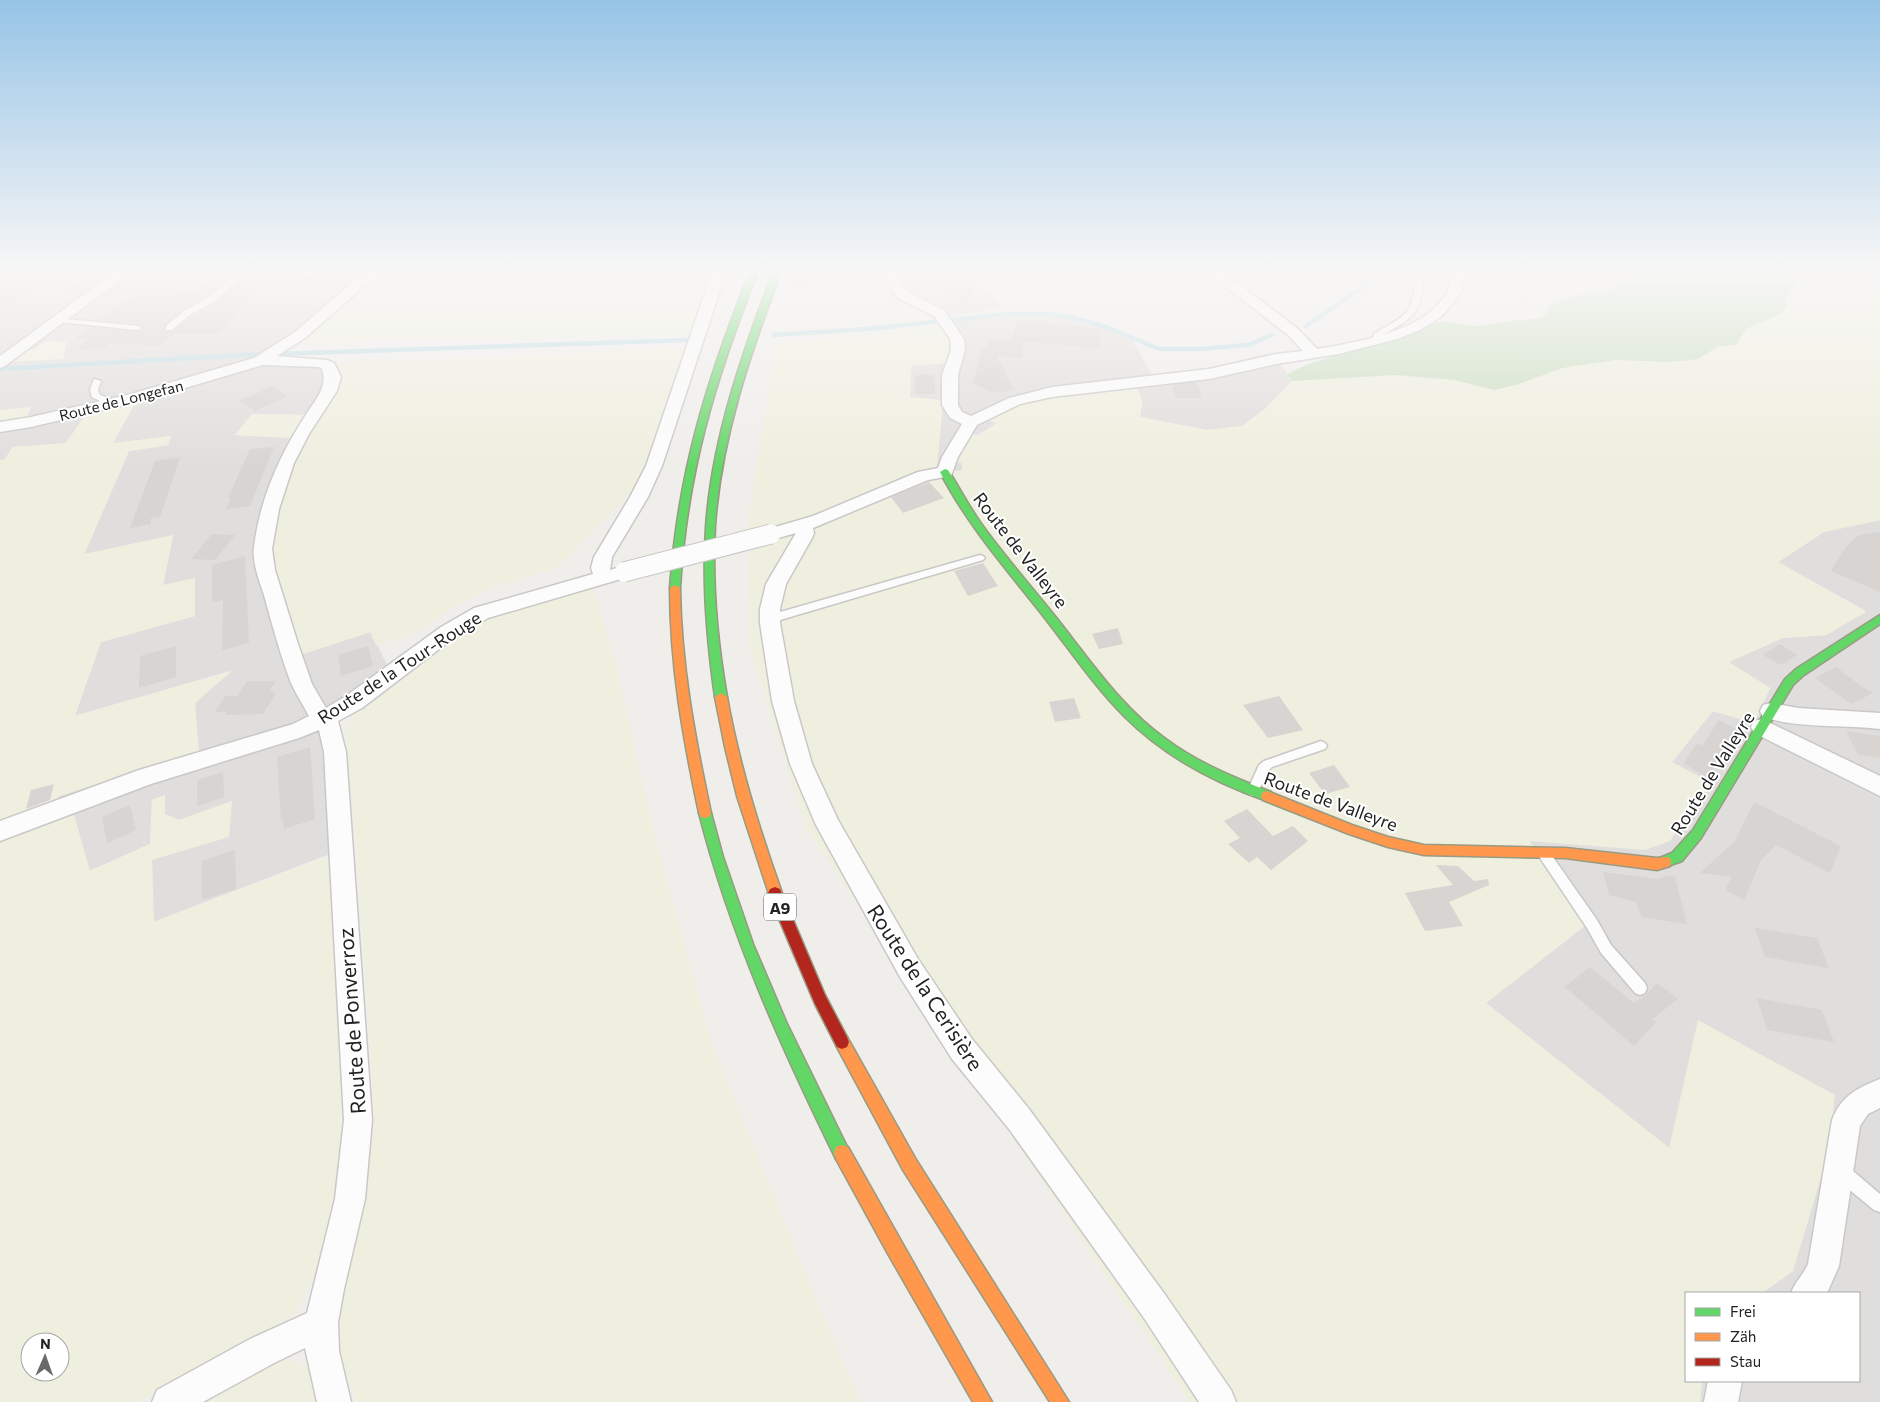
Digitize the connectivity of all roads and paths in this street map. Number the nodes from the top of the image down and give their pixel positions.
1 (35, 337) edge
2 (296, 337) edge
3 (697, 337) edge
4 (727, 337) edge
5 (754, 337) edge
6 (954, 337) edge
7 (1298, 337) edge
8 (1385, 337) edge
9 (1376, 340) joint
10 (1314, 354) junction
11 (269, 355) junction
12 (0, 363) edge
13 (97, 381) dead end
14 (108, 404) junction
15 (971, 422) junction
16 (0, 427) edge
17 (945, 472) junction
18 (803, 525) junction
19 (980, 558) dead end
20 (613, 574) junction
21 (770, 619) junction
22 (1880, 619) edge
23 (324, 719) junction
24 (1767, 719) junction
25 (1880, 721) edge
26 (1321, 746) dead end
27 (1880, 788) edge
28 (1253, 791) junction
29 (0, 831) edge
30 (1543, 852) junction
31 (1640, 988) dead end
32 (1880, 1093) edge
33 (1839, 1170) junction
34 (1880, 1204) edge
35 (1808, 1292) edge
36 (322, 1323) junction
37 (1725, 1382) edge
38 (169, 1402) edge
39 (334, 1402) edge
40 (983, 1402) edge
41 (1060, 1402) edge
42 (1219, 1402) edge
43 (1720, 1402) edge

1 - 12 street
2 - 11 street
3 - 20 street
4 - 40 main road, A9
5 - 41 main road, A9
6 - 15 street
7 - 10 street
8 - 9 street
9 - 10 street
10 - 15 street
11 - 14 street, Route de Longefan
11 - 23 street, Route de Ponverroz
13 - 14 lane
14 - 16 street, Route de Longefan
15 - 17 street
17 - 18 street, Route de la Tour-Rouge
17 - 28 main road, Route de Valleyre
18 - 20 street, Route de la Tour-Rouge, bridge
18 - 21 street, Route de la Cerisière
19 - 21 lane
20 - 23 street, Route de la Tour-Rouge
21 - 42 street, Route de la Cerisière
22 - 24 main road, Route de Valleyre
23 - 29 street, Route de la Tour-Rouge
23 - 36 street, Route de Ponverroz
24 - 25 street
24 - 27 street
24 - 30 main road, Route de Valleyre
26 - 28 lane
28 - 30 main road, Route de Valleyre
30 - 31 lane
32 - 33 street
33 - 34 lane
33 - 35 street
36 - 38 street
36 - 39 street, Route de Ponverroz
37 - 43 street

